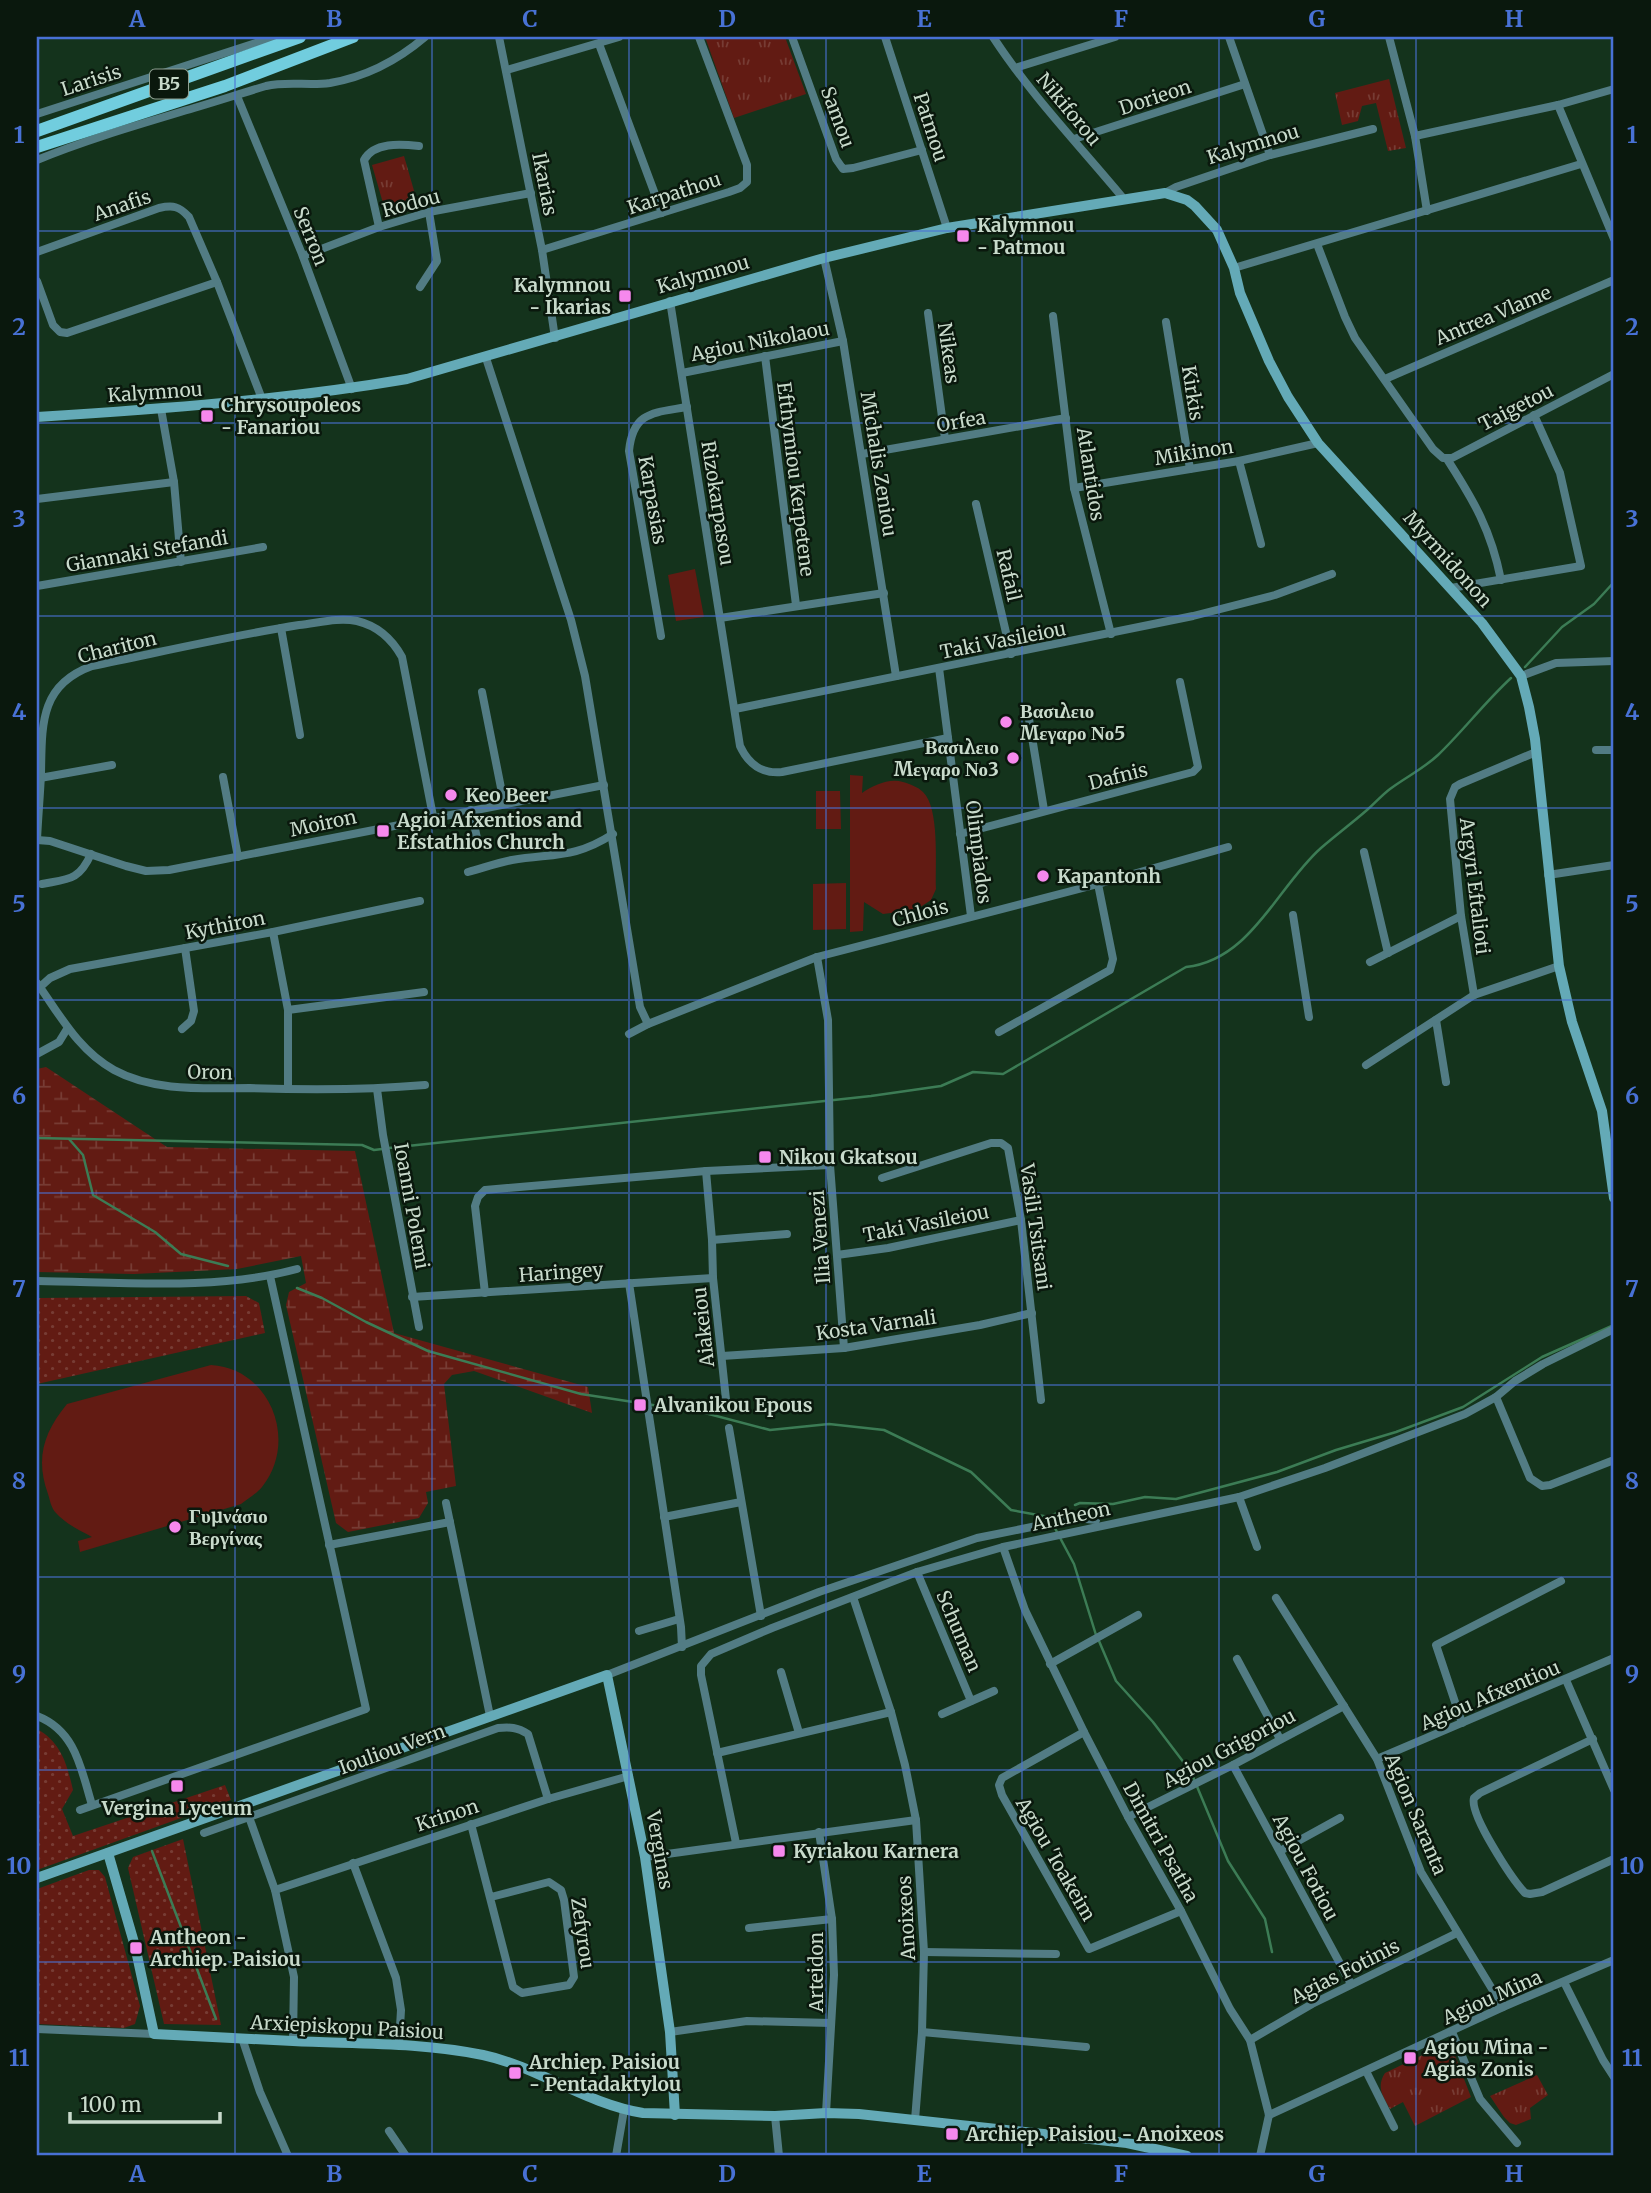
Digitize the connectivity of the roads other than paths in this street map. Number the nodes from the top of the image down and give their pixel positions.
1 (274, 37) edge
2 (300, 37) edge
3 (353, 37) edge
4 (425, 37) edge
5 (499, 37) edge
6 (619, 37) edge
7 (699, 37) edge
8 (792, 37) edge
9 (885, 37) edge
10 (993, 37) edge
11 (1115, 37) edge
12 (1229, 37) edge
13 (1389, 37) edge
14 (250, 41) edge
15 (599, 44) junction
16 (1015, 68) junction
17 (507, 70) junction
18 (1245, 84) junction
19 (1614, 89) edge
20 (237, 96) junction
21 (1558, 106) junction
22 (37, 114) edge
23 (1373, 129) dead end
24 (37, 131) edge
25 (1415, 136) junction
26 (1074, 139) junction
27 (419, 146) dead end
28 (37, 148) edge
29 (922, 150) junction
30 (1270, 155) junction
31 (37, 160) edge
32 (1581, 164) junction
33 (531, 193) junction
34 (1165, 193) junction
35 (1123, 198) junction
36 (1427, 211) junction
37 (429, 212) junction
38 (662, 213) junction
39 (379, 227) junction
40 (947, 228) junction
41 (1614, 239) edge
42 (1317, 244) junction
43 (541, 250) junction
44 (37, 252) edge
45 (303, 256) junction
46 (824, 258) junction
47 (1234, 268) junction
48 (1614, 280) edge
49 (37, 281) edge
50 (217, 282) junction
51 (420, 287) dead end
52 (670, 301) junction
53 (928, 313) dead end
54 (1052, 316) dead end
55 (1166, 322) dead end
56 (555, 338) junction
57 (843, 341) junction
58 (765, 356) junction
59 (486, 358) junction
60 (682, 373) junction
61 (1614, 374) edge
62 (1385, 379) junction
63 (352, 389) junction
64 (262, 399) junction
65 (687, 407) junction
66 (160, 410) junction
67 (1534, 415) junction
68 (37, 417) edge
69 (1066, 418) junction
70 (946, 439) junction
71 (1318, 443) junction
72 (862, 454) junction
73 (1447, 459) junction
74 (1239, 461) junction
75 (1190, 469) junction
76 (174, 482) junction
77 (1074, 488) junction
78 (37, 499) edge
79 (976, 504) dead end
80 (1261, 544) dead end
81 (263, 547) dead end
82 (181, 562) junction
83 (1332, 574) dead end
84 (1501, 580) junction
85 (37, 586) edge
86 (1451, 589) junction
87 (884, 593) junction
88 (796, 605) junction
89 (720, 618) junction
90 (281, 628) junction
91 (1111, 634) junction
92 (661, 636) dead end
93 (1011, 654) junction
94 (1614, 661) edge
95 (939, 668) junction
96 (896, 676) junction
97 (1521, 676) junction
98 (1180, 682) dead end
99 (482, 692) dead end
100 (1027, 707) dead end
101 (735, 709) junction
102 (300, 735) dead end
103 (948, 738) junction
104 (1596, 750) dead end
105 (1614, 750) edge
106 (1536, 752) junction
107 (113, 765) dead end
108 (223, 777) dead end
109 (40, 778) junction
110 (604, 785) junction
111 (504, 803) junction
112 (471, 810) junction
113 (1044, 810) junction
114 (433, 817) junction
115 (613, 834) junction
116 (960, 834) junction
117 (477, 838) dead end
118 (37, 840) edge
119 (1228, 847) dead end
120 (1364, 852) dead end
121 (91, 854) junction
122 (238, 857) junction
123 (1614, 865) edge
124 (468, 872) dead end
125 (1548, 875) junction
126 (42, 884) dead end
127 (1098, 884) junction
128 (420, 901) dead end
129 (1293, 915) dead end
130 (971, 916) junction
131 (1461, 916) junction
132 (273, 932) junction
133 (185, 948) junction
134 (1388, 953) junction
135 (817, 957) junction
136 (1370, 962) dead end
137 (1559, 966) junction
138 (38, 985) edge
139 (424, 992) dead end
140 (1474, 995) junction
141 (288, 1010) junction
142 (1309, 1017) dead end
143 (1436, 1020) junction
144 (648, 1024) junction
145 (182, 1028) dead end
146 (67, 1029) junction
147 (999, 1032) dead end
148 (629, 1034) dead end
149 (37, 1054) edge
150 (1366, 1066) dead end
151 (1446, 1082) dead end
152 (425, 1085) dead end
153 (288, 1089) junction
154 (377, 1089) junction
155 (830, 1165) junction
156 (706, 1171) junction
157 (882, 1178) dead end
158 (1614, 1198) edge
159 (1021, 1220) junction
160 (787, 1234) dead end
161 (712, 1240) junction
162 (837, 1255) junction
163 (297, 1269) dead end
164 (270, 1276) junction
165 (713, 1278) junction
166 (37, 1281) edge
167 (629, 1283) junction
168 (485, 1293) junction
169 (412, 1297) junction
170 (1032, 1312) junction
171 (419, 1327) dead end
172 (1614, 1329) edge
173 (844, 1348) junction
174 (722, 1356) junction
175 (1496, 1397) junction
176 (1041, 1400) dead end
177 (727, 1409) dead end
178 (729, 1428) dead end
179 (1614, 1460) edge
180 (1239, 1497) junction
181 (741, 1502) junction
182 (446, 1503) dead end
183 (664, 1517) junction
184 (1096, 1520) dead end
185 (450, 1522) junction
186 (329, 1545) junction
187 (1003, 1547) junction
188 (1257, 1547) dead end
189 (917, 1572) junction
190 (1562, 1581) dead end
191 (853, 1597) junction
192 (1276, 1598) dead end
193 (1139, 1615) dead end
194 (761, 1616) junction
195 (679, 1619) junction
196 (639, 1631) dead end
197 (682, 1647) junction
198 (1614, 1658) edge
199 (1237, 1659) dead end
200 (1051, 1664) junction
201 (781, 1672) dead end
202 (607, 1675) junction
203 (1566, 1680) junction
204 (994, 1691) dead end
205 (971, 1701) junction
206 (1344, 1706) junction
207 (891, 1712) junction
208 (942, 1714) dead end
209 (37, 1716) edge
210 (491, 1716) junction
211 (1462, 1723) junction
212 (1084, 1732) junction
213 (799, 1733) junction
214 (1592, 1739) junction
215 (1280, 1740) junction
216 (717, 1753) junction
217 (1377, 1759) junction
218 (1233, 1765) junction
219 (629, 1776) junction
220 (1614, 1790) edge
221 (548, 1799) junction
222 (92, 1805) junction
223 (79, 1810) dead end
224 (249, 1816) junction
225 (1128, 1817) junction
226 (1340, 1818) dead end
227 (916, 1820) junction
228 (471, 1824) junction
229 (819, 1832) junction
230 (204, 1833) dead end
231 (736, 1843) junction
232 (1280, 1851) junction
233 (108, 1853) junction
234 (645, 1857) junction
235 (1614, 1859) edge
236 (354, 1863) junction
237 (37, 1878) edge
238 (275, 1890) junction
239 (491, 1897) junction
240 (1181, 1911) junction
241 (832, 1919) junction
242 (749, 1928) dead end
243 (1457, 1933) junction
244 (925, 1952) junction
245 (1056, 1954) dead end
246 (1614, 1960) edge
247 (1564, 1982) junction
248 (1351, 1984) junction
249 (1503, 2007) junction
250 (831, 2023) junction
251 (37, 2029) edge
252 (670, 2032) junction
253 (922, 2032) junction
254 (1452, 2032) junction
255 (154, 2034) junction
256 (242, 2038) junction
257 (1250, 2040) junction
258 (293, 2041) junction
259 (399, 2044) junction
260 (1086, 2047) dead end
261 (1366, 2071) junction
262 (1614, 2077) edge
263 (624, 2110) junction
264 (826, 2113) junction
265 (675, 2115) junction
266 (1269, 2115) junction
267 (775, 2116) junction
268 (915, 2120) junction
269 (1394, 2127) dead end
270 (389, 2131) dead end
271 (1517, 2143) dead end
272 (288, 2156) edge
273 (406, 2156) edge
274 (616, 2156) edge
275 (779, 2156) edge
276 (1187, 2156) edge
277 (1260, 2156) edge

1 - 14 street, Larisis
2 - 24 main road, B5
3 - 28 main road, B5
4 - 20 street
5 - 17 street, Ikarias
6 - 15 street
7 - 38 street, Karpathou
8 - 29 street, Samou
9 - 29 street, Patmou
10 - 16 street, Nikiforou
11 - 16 street
12 - 18 street
13 - 25 street
14 - 22 street, Larisis
15 - 17 street
15 - 38 street
16 - 26 street, Nikiforou
17 - 33 street, Ikarias
18 - 26 street, Dorieon
18 - 30 street
19 - 21 street
20 - 31 street
20 - 45 street, Serron
21 - 25 street
21 - 32 street
23 - 30 street, Kalymnou
25 - 36 street
26 - 35 street, Nikiforou
27 - 39 street
29 - 40 street, Patmou
30 - 34 street, Kalymnou
32 - 36 street
32 - 41 street
33 - 37 street, Rodou
33 - 43 street, Ikarias
34 - 35 street, Kalymnou
34 - 47 street, Myrmidonon
35 - 40 street, Kalymnou
36 - 42 street
37 - 39 street, Rodou
37 - 51 street
38 - 43 street, Karpathou
39 - 45 street, Rodou
40 - 46 street, Kalymnou
42 - 47 street
42 - 62 street
43 - 56 street, Ikarias
44 - 50 street, Anafis
45 - 63 street, Serron
46 - 52 street, Kalymnou
46 - 57 street, Michalis Zeniou
47 - 71 street, Myrmidonon
48 - 62 street, Antrea Vlame
49 - 50 street
50 - 64 street, Anafis
52 - 56 street, Kalymnou
52 - 60 street, Rizokarpasou
53 - 70 street, Nikeas
54 - 69 street, Atlantidos
55 - 75 street, Kirkis
56 - 59 street, Kalymnou
57 - 58 street, Agiou Nikolaou
57 - 72 street, Michalis Zeniou
58 - 60 street, Agiou Nikolaou
58 - 88 street, Efthymiou Kerpetene
59 - 63 street, Kalymnou
59 - 110 street
60 - 65 street, Rizokarpasou
61 - 67 street, Taigetou
62 - 73 street
63 - 64 street, Kalymnou
64 - 66 street, Kalymnou
65 - 89 street, Rizokarpasou
65 - 92 street, Karpasias
66 - 68 street, Kalymnou
66 - 76 street
67 - 73 street, Taigetou
67 - 84 street
69 - 70 street, Orfea
69 - 77 street, Atlantidos
70 - 72 street, Orfea
71 - 74 street, Mikinon
71 - 86 street, Myrmidonon
72 - 87 street, Michalis Zeniou
73 - 84 street
74 - 75 street, Mikinon
74 - 80 street
75 - 77 street, Mikinon
76 - 78 street
76 - 82 street
77 - 91 street, Atlantidos
79 - 93 street, Rafail
81 - 82 street, Giannaki Stefandi
82 - 85 street, Giannaki Stefandi
83 - 91 street, Taki Vasileiou
84 - 86 street
86 - 97 street, Myrmidonon
87 - 88 street
87 - 96 street, Michalis Zeniou
88 - 89 street
89 - 101 street, Rizokarpasou
90 - 102 street
90 - 109 street, Chariton
90 - 114 street, Chariton
91 - 93 street, Taki Vasileiou
93 - 95 street, Taki Vasileiou
94 - 97 street
95 - 96 street, Taki Vasileiou
95 - 103 street, Olimpiados
96 - 101 street, Taki Vasileiou
97 - 106 street, Myrmidonon
98 - 113 street, Dafnis
99 - 111 street
100 - 113 street
101 - 103 street, Rizokarpasou
103 - 116 street, Olimpiados
104 - 105 street
106 - 125 street, Myrmidonon
106 - 131 street, Argyri Eftalioti
107 - 109 street
108 - 122 street
109 - 118 street, Chariton
110 - 111 street, Moiron
110 - 115 street
111 - 112 street, Moiron
112 - 114 street, Moiron
112 - 117 street
113 - 116 street, Dafnis
114 - 122 street, Moiron
115 - 124 street
115 - 144 street
116 - 130 street, Olimpiados
118 - 121 street, Moiron
119 - 127 street, Chlois
120 - 134 street
121 - 122 street, Moiron
121 - 126 street
123 - 125 street
125 - 137 street, Myrmidonon
127 - 130 street, Chlois
127 - 147 street
128 - 132 street, Kythiron
129 - 142 street
130 - 135 street, Chlois
131 - 134 street
131 - 140 street, Argyri Eftalioti
132 - 133 street, Kythiron
132 - 141 street
133 - 138 street, Kythiron
133 - 145 street
134 - 136 street
135 - 144 street, Chlois
135 - 155 street, Ilia Venezi
137 - 140 street
137 - 158 street, Myrmidonon
138 - 146 street, Oron
139 - 141 street
140 - 143 street
141 - 153 street
143 - 150 street
143 - 151 street
144 - 148 street, Chlois
146 - 149 street
146 - 153 street, Oron
152 - 154 street, Oron
153 - 154 street, Oron
154 - 169 street, Ioanni Polemi
155 - 156 street
155 - 162 street, Ilia Venezi
156 - 161 street, Aiakeiou
156 - 168 street
157 - 159 street, Vasili Tsitsani
159 - 162 street, Taki Vasileiou
159 - 170 street, Vasili Tsitsani
160 - 161 street
161 - 165 street, Aiakeiou
162 - 173 street, Ilia Venezi
163 - 164 street
164 - 166 street
164 - 186 street
165 - 167 street, Haringey
165 - 174 street, Aiakeiou
167 - 168 street, Haringey
167 - 183 street
168 - 169 street, Haringey
169 - 171 street, Ioanni Polemi
170 - 173 street, Kosta Varnali
170 - 176 street, Vasili Tsitsani
172 - 175 street, Antheon
173 - 174 street, Kosta Varnali
174 - 177 street, Aiakeiou
175 - 179 street
175 - 180 street, Antheon
178 - 181 street
180 - 187 street, Antheon
180 - 188 street
181 - 183 street
181 - 194 street
182 - 185 street
183 - 195 street
184 - 194 street
185 - 186 street
185 - 210 street
186 - 222 street
187 - 189 street, Antheon
187 - 200 street, Dimitri Psatha
189 - 191 street, Antheon
189 - 205 street, Schuman
190 - 211 street
191 - 207 street, Anoixeos
191 - 216 street, Antheon
192 - 206 street, Agion Saranta
193 - 200 street
194 - 197 street
195 - 196 street
195 - 197 street
197 - 202 street
198 - 203 street, Agiou Afxentiou
199 - 215 street
200 - 212 street, Dimitri Psatha
201 - 213 street
202 - 210 street
202 - 219 street, Verginas
203 - 211 street, Agiou Afxentiou
203 - 214 street
204 - 205 street
205 - 208 street
206 - 215 street, Agiou Grigoriou
206 - 217 street, Agion Saranta
207 - 213 street
207 - 227 street, Anoixeos
209 - 222 street
210 - 233 street
211 - 217 street, Agiou Afxentiou
212 - 225 street, Dimitri Psatha
212 - 240 street, Agiou 'Ioakeim
213 - 216 street
214 - 220 street
214 - 235 street
215 - 218 street, Agiou Grigoriou
216 - 231 street, Antheon
217 - 243 street, Agion Saranta
218 - 225 street, Agiou Grigoriou
218 - 232 street, Agiou Fotiou
219 - 221 street, Krinon
219 - 234 street, Verginas
221 - 224 street, Iouliou Vern
221 - 228 street, Krinon
222 - 223 street
224 - 230 street, Iouliou Vern
224 - 238 street
225 - 240 street, Dimitri Psatha
226 - 232 street
227 - 229 street
227 - 244 street, Anoixeos
228 - 236 street, Krinon
228 - 239 street, Zefyrou
229 - 231 street
229 - 241 street, Arteidon
231 - 234 street
232 - 248 street, Agiou Fotiou
233 - 237 street
233 - 255 street
234 - 252 street, Verginas
236 - 238 street, Krinon
236 - 259 street
238 - 258 street
239 - 239 street, Zefyrou
240 - 257 street, Dimitri Psatha
241 - 242 street
241 - 250 street, Arteidon
243 - 248 street, Agias Fotinis
243 - 249 street, Agion Saranta
244 - 245 street
244 - 253 street, Anoixeos
246 - 247 street, Agiou Mina
247 - 249 street, Agiou Mina
247 - 262 street
248 - 257 street, Agias Fotinis
249 - 254 street, Agiou Mina
250 - 252 street
250 - 264 street, Arteidon
251 - 255 street, Arxiepiskopu Paisiou
252 - 265 street, Verginas
253 - 260 street
253 - 268 street, Anoixeos
254 - 261 street, Agiou Mina
254 - 271 street
255 - 256 street, Arxiepiskopu Paisiou
256 - 258 street, Arxiepiskopu Paisiou
256 - 272 street
257 - 266 street, Dimitri Psatha
258 - 259 street, Arxiepiskopu Paisiou
259 - 263 street, Arxiepiskopu Paisiou
261 - 266 street, Agiou Mina
261 - 269 street
263 - 265 street, Arxiepiskopu Paisiou
263 - 274 street
264 - 267 street, Arxiepiskopu Paisiou
264 - 268 street, Arxiepiskopu Paisiou
265 - 267 street, Arxiepiskopu Paisiou
266 - 277 street, Dimitri Psatha
267 - 275 street
268 - 276 street, Arxiepiskopu Paisiou
270 - 273 street

